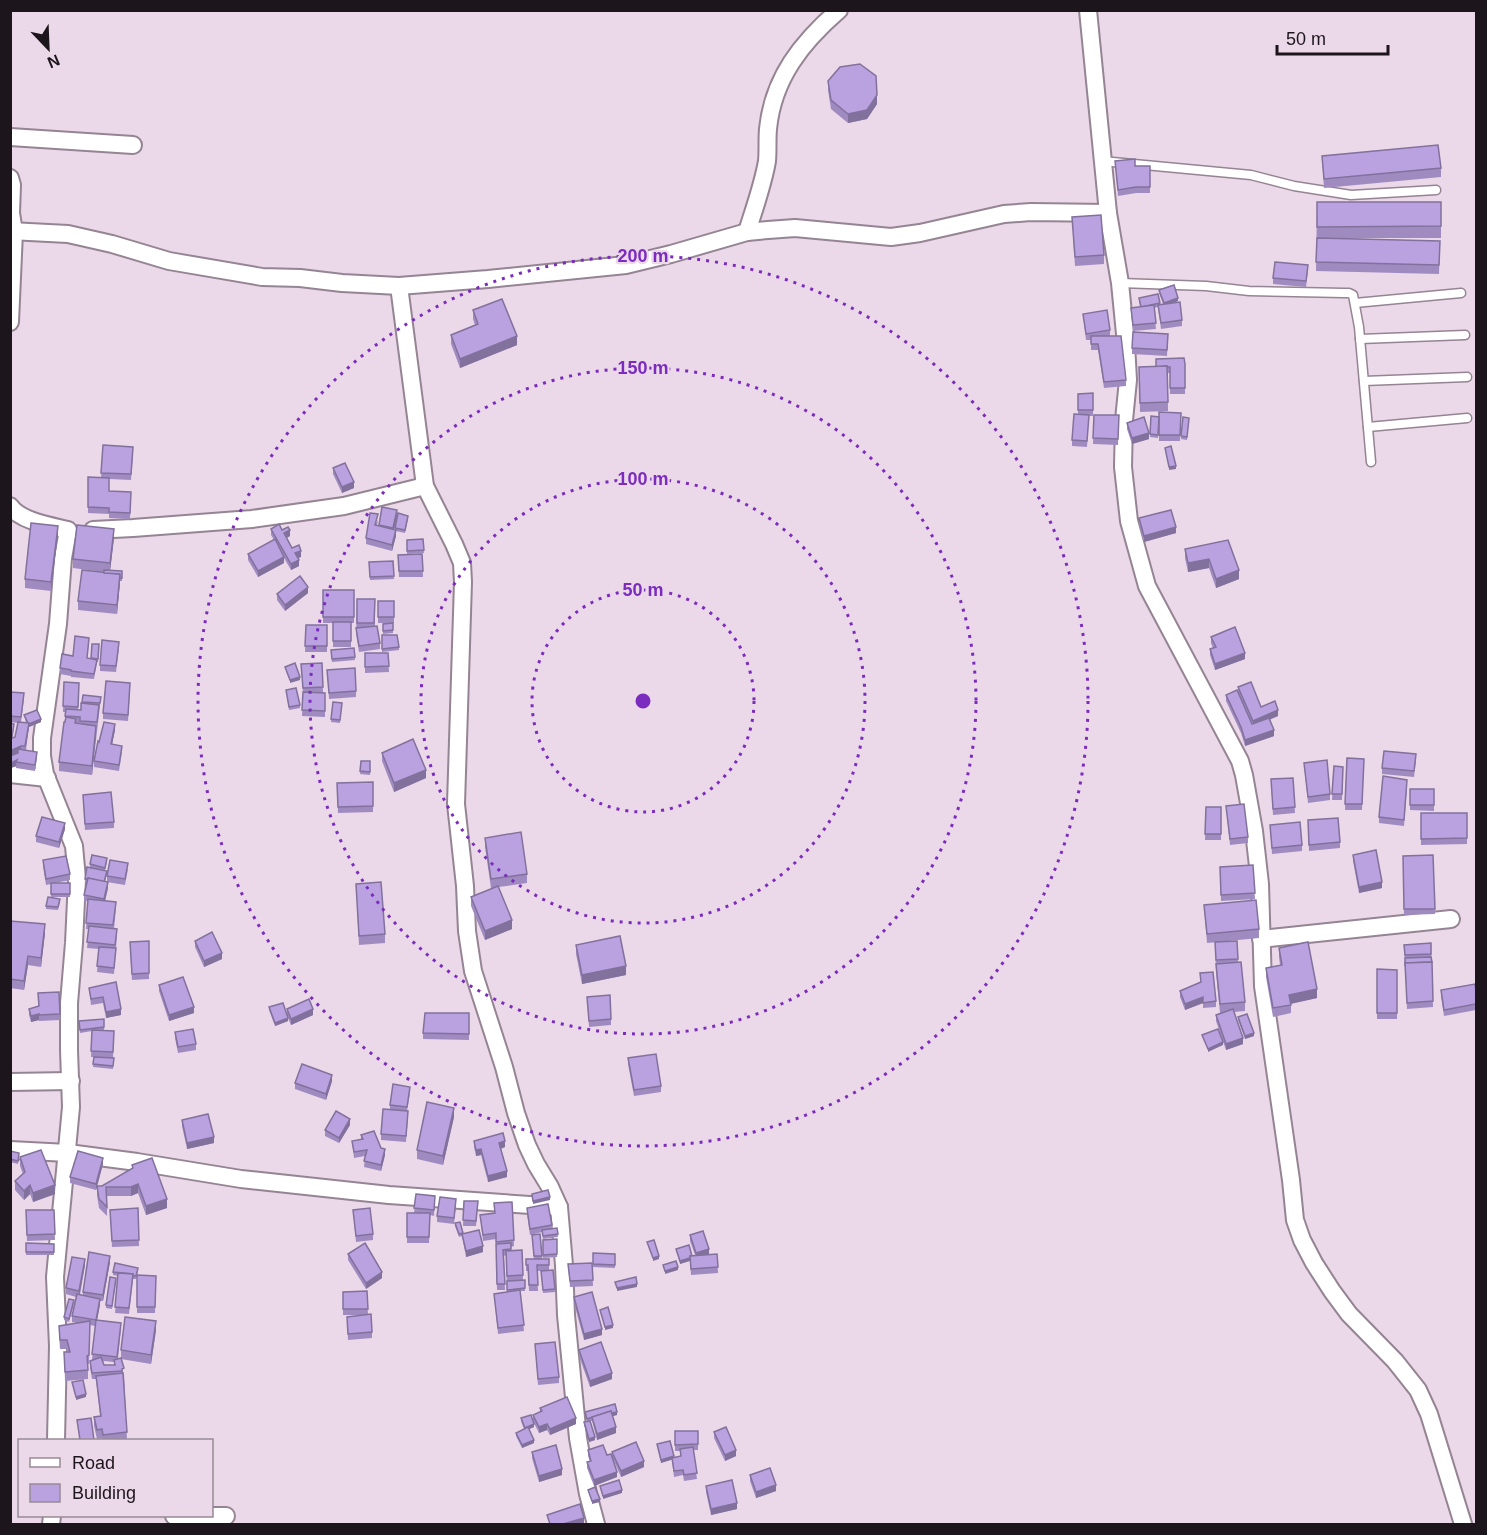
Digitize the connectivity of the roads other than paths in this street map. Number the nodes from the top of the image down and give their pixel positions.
1 (839, 10) edge
2 (1088, 10) edge
3 (10, 137) edge
4 (133, 145) dead end
5 (1102, 161) junction
6 (10, 178) edge
7 (1436, 190) dead end
8 (1108, 213) junction
9 (12, 232) edge
10 (747, 232) junction
11 (1120, 283) junction
12 (399, 286) junction
13 (1461, 293) dead end
14 (1355, 303) junction
15 (10, 322) edge
16 (1465, 334) dead end
17 (1360, 339) junction
18 (1467, 377) dead end
19 (1364, 381) junction
20 (1467, 418) dead end
21 (1368, 427) junction
22 (1371, 462) dead end
23 (424, 486) junction
24 (10, 506) edge
25 (68, 530) junction
26 (10, 774) edge
27 (47, 778) junction
28 (1451, 919) dead end
29 (1261, 939) junction
30 (71, 1081) junction
31 (10, 1082) edge
32 (10, 1150) edge
33 (68, 1153) junction
34 (559, 1207) junction
35 (56, 1439) edge
36 (213, 1516) edge
37 (226, 1516) dead end
38 (596, 1524) edge
39 (1463, 1524) edge

1 - 10 street
2 - 5 street
3 - 4 street
5 - 7 lane
5 - 8 street
6 - 9 street
8 - 10 street
8 - 11 street
9 - 12 street
9 - 15 street
10 - 12 street
11 - 14 lane
11 - 29 street
12 - 23 street
13 - 14 lane
14 - 17 lane
16 - 17 lane
17 - 19 lane
18 - 19 lane
19 - 21 lane
20 - 21 lane
21 - 22 lane
23 - 25 street
23 - 34 street
24 - 25 street
25 - 27 street
26 - 27 street
27 - 30 street
28 - 29 street
29 - 39 street
30 - 31 street
30 - 33 street
32 - 33 street
33 - 34 street
33 - 35 street
34 - 38 street
36 - 37 street

